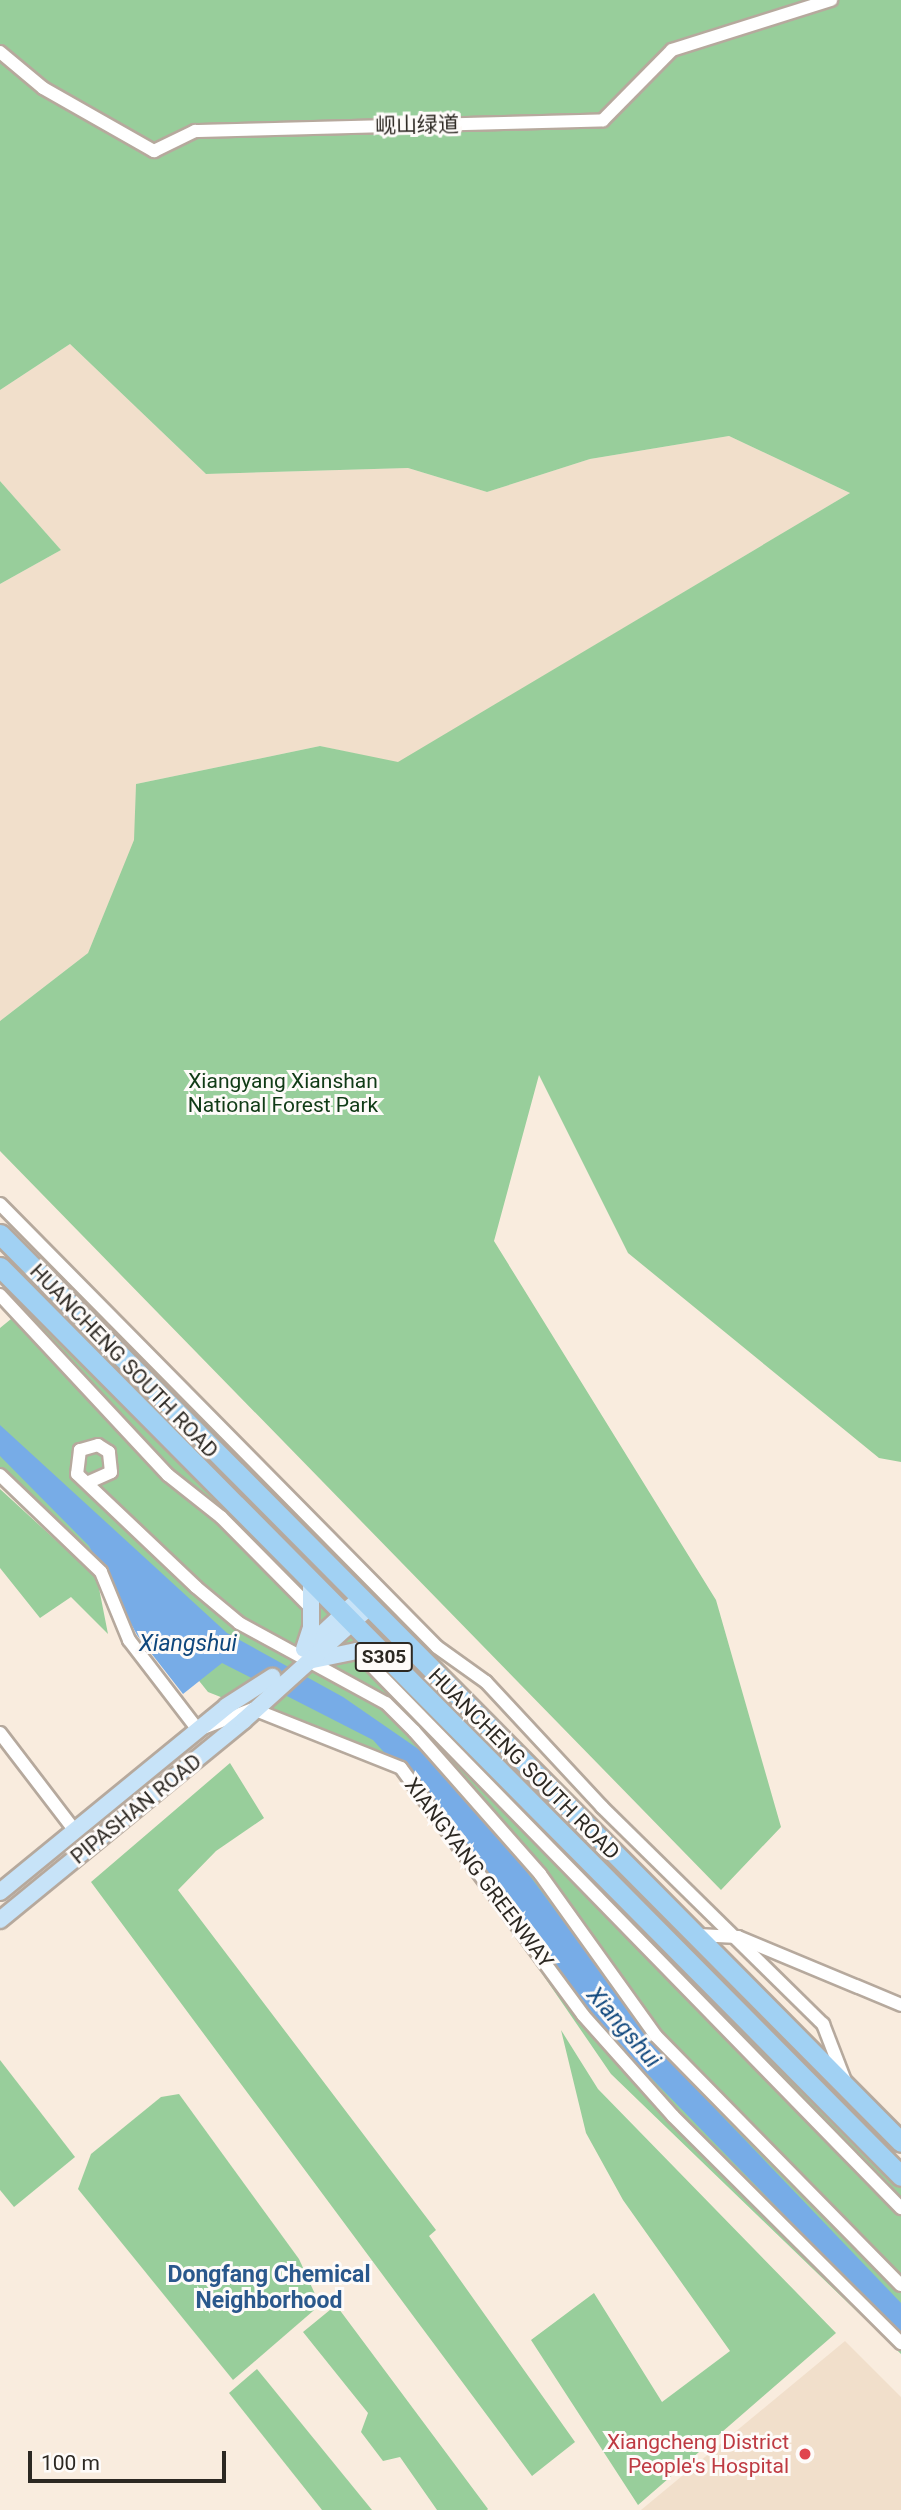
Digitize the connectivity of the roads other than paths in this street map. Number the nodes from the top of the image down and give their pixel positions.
1 (831, 0) edge
2 (0, 52) edge
3 (0, 1204) edge
4 (0, 1234) edge
5 (0, 1267) edge
6 (0, 1295) edge
7 (0, 1475) edge
8 (89, 1482) dead end
9 (311, 1583) junction
10 (379, 1588) junction
11 (363, 1604) junction
12 (311, 1608) junction
13 (347, 1620) junction
14 (357, 1651) junction
15 (384, 1657) junction
16 (303, 1658) junction
17 (264, 1690) junction
18 (253, 1709) junction
19 (198, 1730) junction
20 (0, 1733) edge
21 (75, 1831) junction
22 (0, 1892) edge
23 (0, 1920) edge
24 (697, 1935) junction
25 (738, 1937) junction
26 (901, 2004) edge
27 (848, 2088) junction
28 (901, 2143) edge
29 (901, 2176) edge
30 (901, 2208) edge
31 (901, 2285) edge
32 (901, 2343) edge

1 - 2 street, 岘山绿道
3 - 10 street
4 - 11 highway, HUANCHENG SOUTH ROAD / S305
5 - 9 highway, HUANCHENG SOUTH ROAD / S305
6 - 12 street
7 - 19 street
8 - 16 street, XIANGYANG GREENWAY
9 - 12 main road
9 - 13 highway, HUANCHENG SOUTH ROAD / S305
10 - 11 street
10 - 25 street
11 - 13 main road
11 - 24 highway, HUANCHENG SOUTH ROAD / S305
12 - 16 main road
13 - 15 highway, HUANCHENG SOUTH ROAD / S305
13 - 16 main road
14 - 15 main road
14 - 16 main road
14 - 30 street
15 - 29 highway, HUANCHENG SOUTH ROAD / S305
16 - 17 main road
16 - 31 street, XIANGYANG GREENWAY
17 - 18 main road, PIPASHAN ROAD
17 - 19 main road, PIPASHAN ROAD
18 - 19 street
18 - 23 main road, PIPASHAN ROAD
18 - 32 street, XIANGYANG GREENWAY
19 - 21 main road, PIPASHAN ROAD
20 - 21 street
21 - 22 main road, PIPASHAN ROAD
24 - 25 street
24 - 27 highway, HUANCHENG SOUTH ROAD
25 - 26 street
25 - 27 street
27 - 28 highway, HUANCHENG SOUTH ROAD

